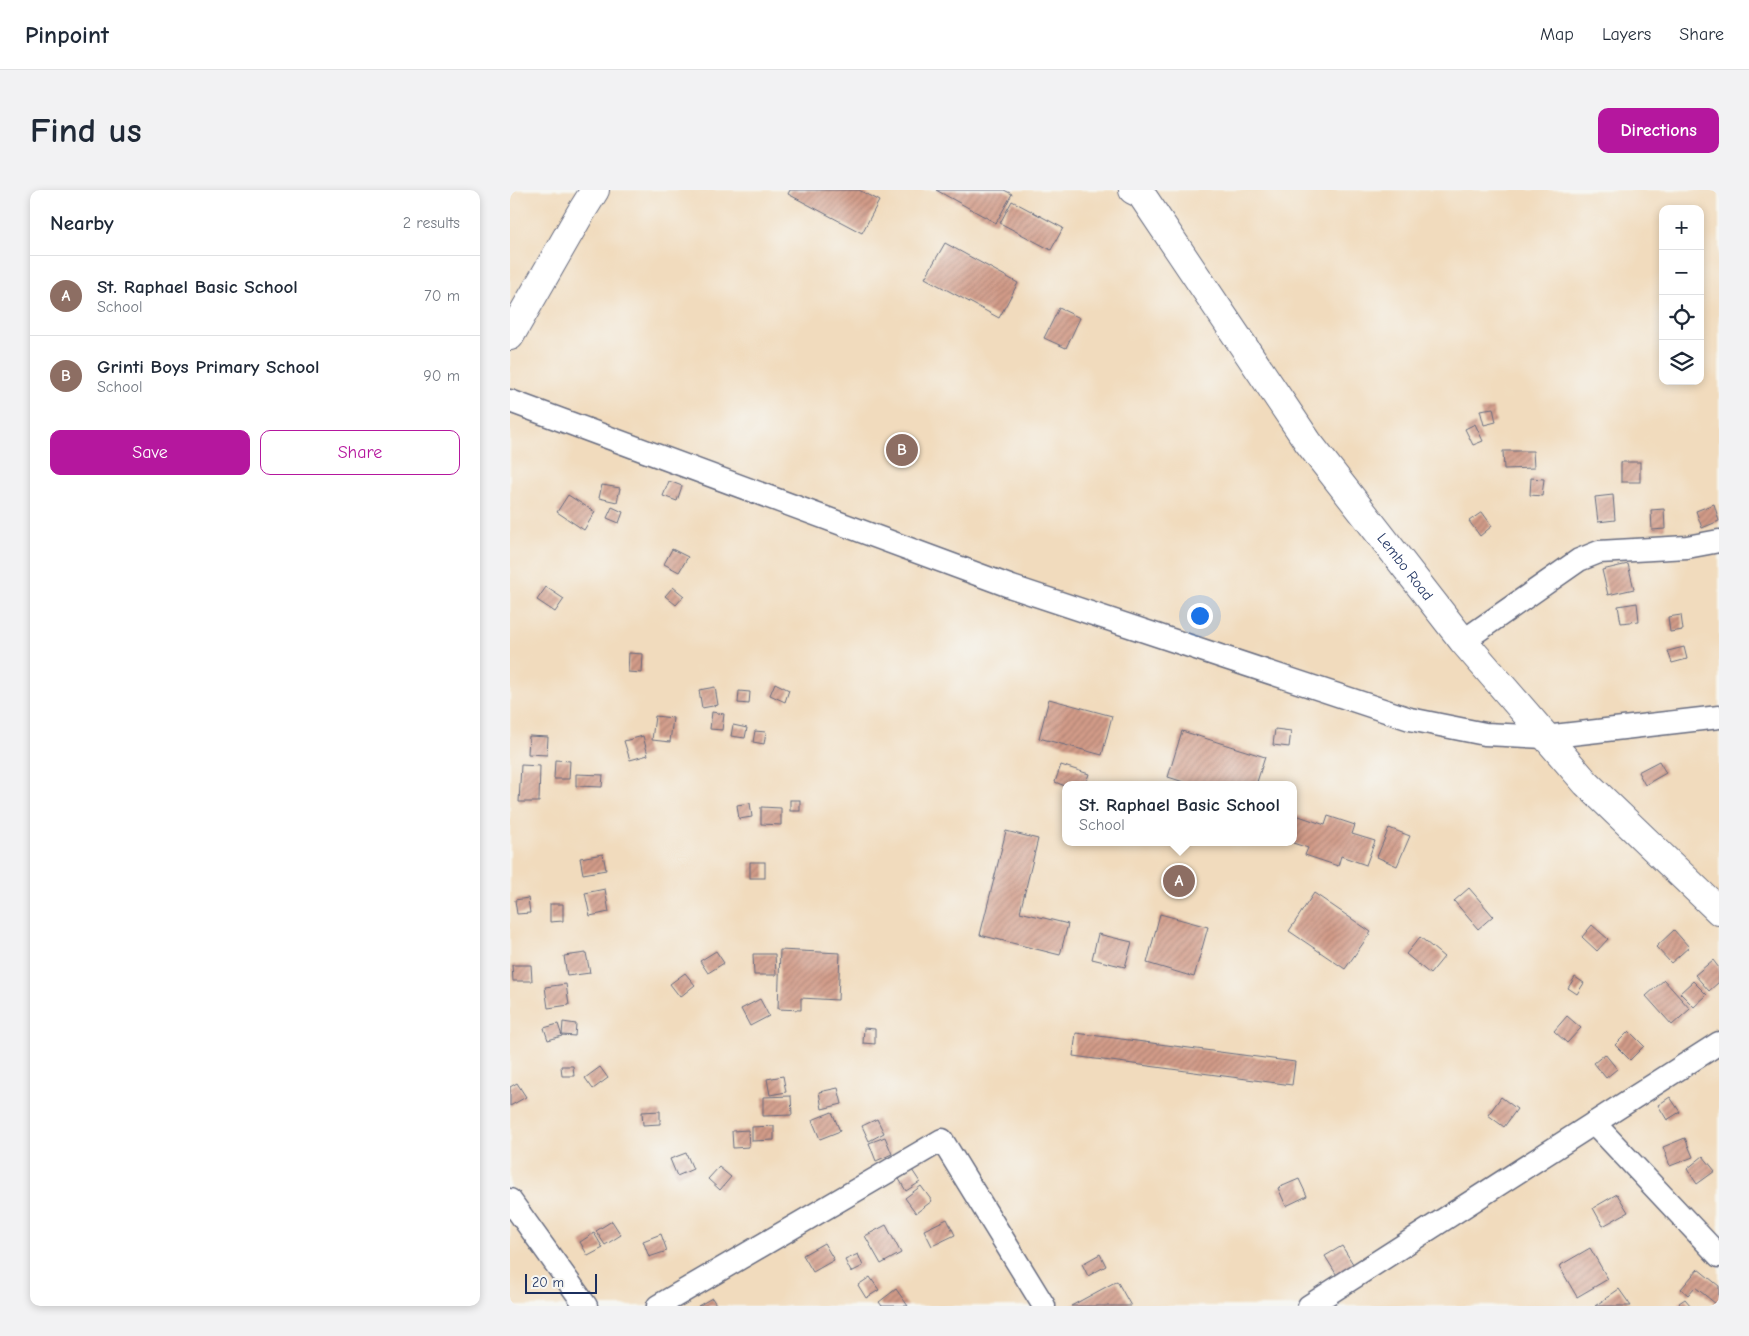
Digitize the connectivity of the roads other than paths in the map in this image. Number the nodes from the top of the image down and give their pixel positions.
1 (595, 190) edge
2 (1138, 191) edge
3 (578, 202) edge
4 (510, 336) edge
5 (510, 401) edge
6 (1719, 541) edge
7 (1463, 641) junction
8 (1719, 717) edge
9 (1545, 737) junction
10 (1719, 911) edge
11 (1719, 1042) edge
12 (1594, 1123) junction
13 (510, 1200) edge
14 (1719, 1256) edge
15 (586, 1306) edge
16 (658, 1306) edge
17 (1044, 1306) edge
18 (1309, 1306) edge

1 - 3 street
2 - 7 street, Lembo Road
3 - 4 street
5 - 9 street
6 - 7 street
7 - 9 street, Lembo Road
8 - 9 street
9 - 10 street, Lembo Road
11 - 12 street
12 - 14 street
12 - 18 street
13 - 15 street
16 - 17 street

